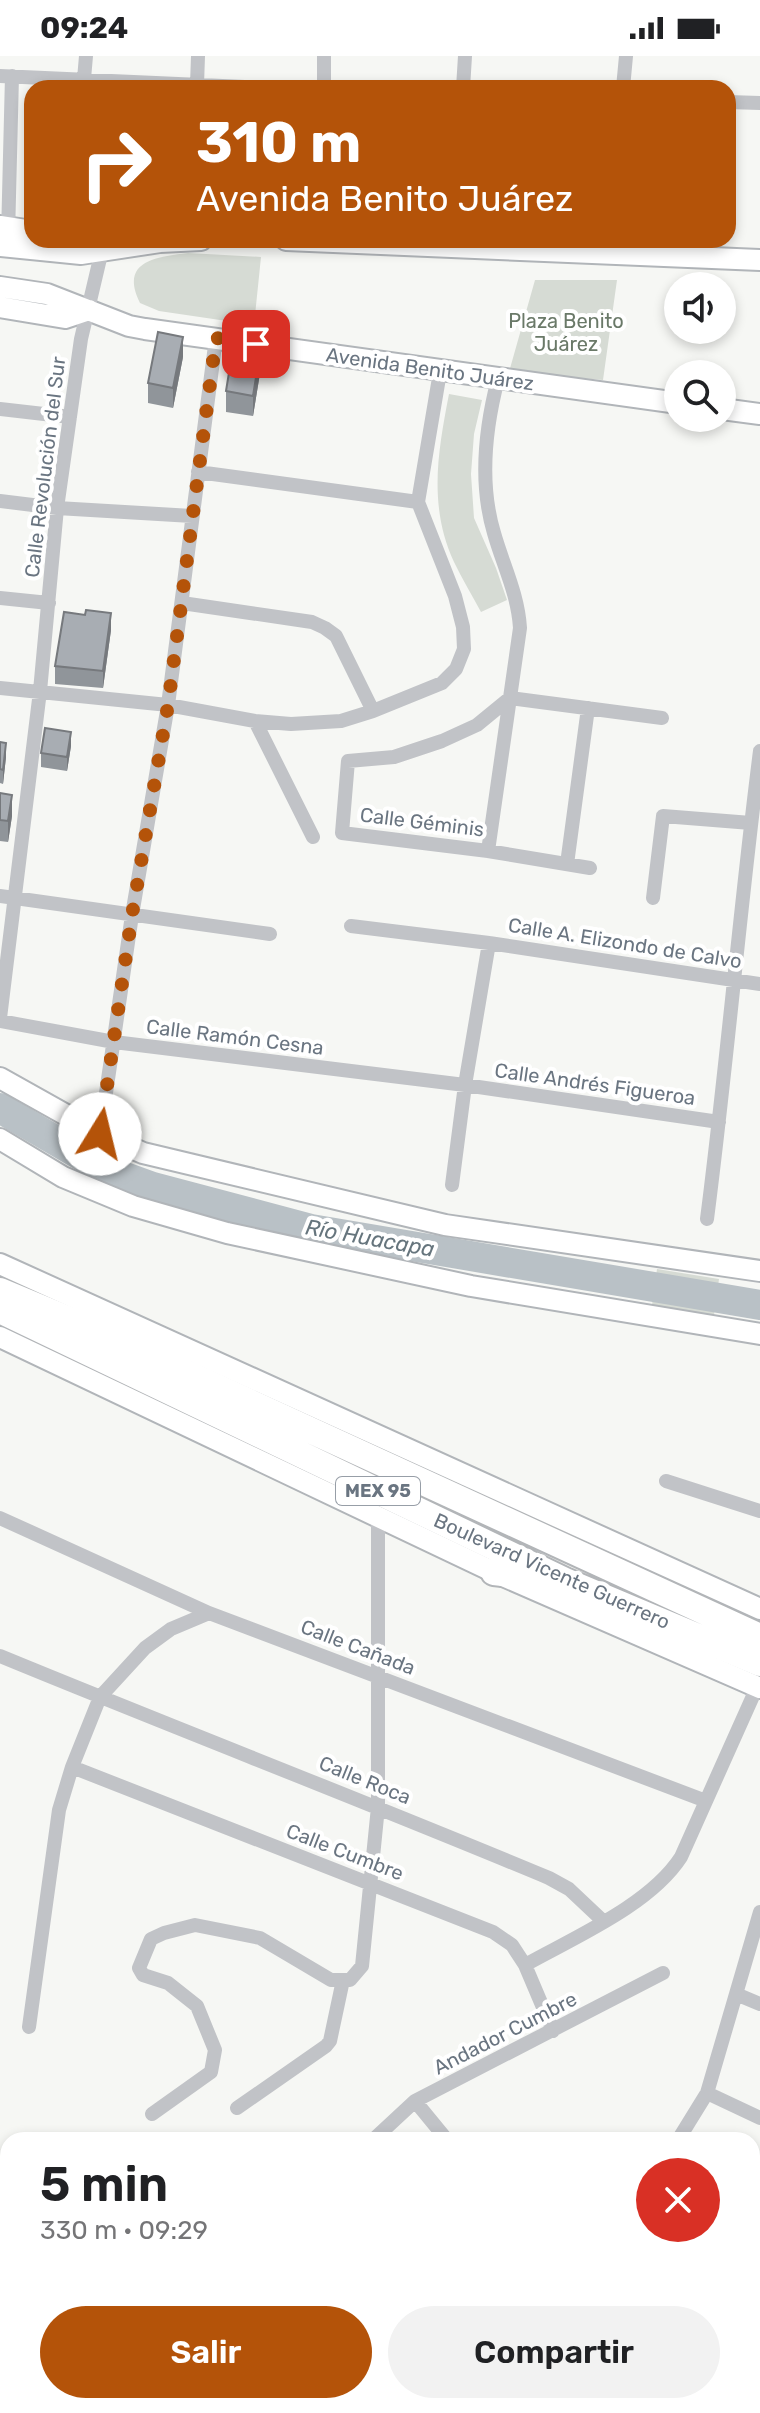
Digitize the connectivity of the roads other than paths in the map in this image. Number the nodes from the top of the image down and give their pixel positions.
1 (86, 56) edge
2 (198, 56) edge
3 (324, 56) edge
4 (465, 56) edge
5 (626, 56) edge
6 (6, 76) edge
7 (84, 79) junction
8 (103, 80) edge
9 (197, 80) edge
10 (324, 80) edge
11 (464, 80) edge
12 (624, 80) edge
13 (736, 102) edge
14 (760, 103) edge
15 (24, 233) edge
16 (4, 237) edge
17 (24, 241) edge
18 (54, 248) edge
19 (90, 248) edge
20 (95, 248) edge
21 (577, 248) edge
22 (760, 260) edge
23 (0, 287) edge
24 (0, 307) edge
25 (89, 310) junction
26 (216, 338) junction
27 (440, 372) junction
28 (498, 379) junction
29 (664, 401) edge
30 (0, 409) edge
31 (736, 411) edge
32 (760, 414) edge
33 (70, 417) junction
34 (198, 472) junction
35 (0, 501) edge
36 (418, 502) junction
37 (57, 508) junction
38 (192, 516) junction
39 (0, 598) edge
40 (49, 603) junction
41 (182, 603) junction
42 (0, 688) edge
43 (40, 691) junction
44 (510, 698) junction
45 (168, 705) junction
46 (588, 708) junction
47 (373, 711) junction
48 (662, 718) dead end
49 (255, 721) junction
50 (760, 751) edge
51 (756, 806) edge
52 (751, 823) junction
53 (313, 837) dead end
54 (488, 851) junction
55 (567, 864) junction
56 (590, 868) dead end
57 (7, 897) edge
58 (653, 898) dead end
59 (132, 915) junction
60 (351, 926) dead end
61 (270, 934) dead end
62 (489, 943) junction
63 (732, 980) junction
64 (760, 984) edge
65 (0, 1019) edge
66 (114, 1042) junction
67 (0, 1078) edge
68 (465, 1085) junction
69 (719, 1122) junction
70 (100, 1134) junction
71 (0, 1139) edge
72 (452, 1185) dead end
73 (707, 1219) dead end
74 (0, 1264) edge
75 (760, 1271) edge
76 (0, 1291) edge
77 (0, 1310) edge
78 (760, 1334) edge
79 (0, 1337) edge
80 (666, 1481) dead end
81 (760, 1511) edge
82 (378, 1515) junction
83 (0, 1518) edge
84 (494, 1572) junction
85 (565, 1581) junction
86 (760, 1609) edge
87 (209, 1613) junction
88 (760, 1637) edge
89 (0, 1656) edge
90 (378, 1676) junction
91 (759, 1679) edge
92 (100, 1697) junction
93 (72, 1767) junction
94 (706, 1801) junction
95 (378, 1807) junction
96 (371, 1884) junction
97 (760, 1912) edge
98 (603, 1921) junction
99 (525, 1965) junction
100 (663, 1973) dead end
101 (343, 1980) junction
102 (736, 1994) junction
103 (760, 2004) edge
104 (29, 2027) dead end
105 (553, 2031) junction
106 (707, 2093) junction
107 (415, 2101) junction
108 (237, 2108) dead end
109 (152, 2114) dead end
110 (760, 2118) edge
111 (382, 2132) edge
112 (440, 2132) edge
113 (683, 2132) edge

1 - 7 street
2 - 9 street
3 - 10 street
4 - 11 street
5 - 12 street
6 - 7 street
6 - 16 street
7 - 8 street
13 - 14 street
15 - 16 main road
16 - 17 main road
18 - 19 main road
20 - 25 street, Calle Revolución del Sur
21 - 22 main road
23 - 25 main road, Avenida Benito Juárez
24 - 25 main road
25 - 26 main road, Avenida Benito Juárez
25 - 33 street, Calle Revolución del Sur
26 - 27 main road, Avenida Benito Juárez
26 - 34 street
27 - 28 main road, Avenida Benito Juárez
27 - 36 street
28 - 29 main road, Avenida Benito Juárez
28 - 44 street
30 - 33 street
31 - 32 main road
33 - 37 street, Calle Revolución del Sur
34 - 36 street
34 - 38 street
35 - 37 street
36 - 47 street
37 - 38 street
37 - 40 street, Calle Revolución del Sur
38 - 41 street
39 - 40 street
40 - 43 street, Calle Revolución del Sur
41 - 45 street
41 - 47 street
42 - 43 street
43 - 45 street
43 - 57 street, Calle Revolución del Sur
44 - 46 street
44 - 54 street
44 - 54 street, Calle Géminis
45 - 49 street
45 - 59 street
46 - 48 street
46 - 55 street
47 - 49 street
49 - 53 street
50 - 51 street
51 - 52 street
52 - 58 street
52 - 63 street
54 - 55 street, Calle Géminis
55 - 56 street, Calle Géminis
57 - 59 street
57 - 65 street, Calle Revolución del Sur
59 - 61 street
59 - 66 street
60 - 62 street
62 - 63 street, Calle A. Elizondo de Calvo
62 - 68 street, Calle A. Elizondo de Calvo
63 - 64 street, Calle A. Elizondo de Calvo
63 - 69 street
65 - 66 street, Calle Ramón Cesna
66 - 68 street, Calle Ramón Cesna
66 - 70 street
67 - 70 main road
68 - 69 street, Calle Andrés Figueroa
68 - 72 street, Calle A. Elizondo de Calvo
69 - 73 street
70 - 75 main road
71 - 78 main road
74 - 86 main road
76 - 88 highway, Boulevard Vicente Guerrero / MEX 95
77 - 85 highway, Boulevard Vicente Guerrero / MEX 95
79 - 82 main road, Boulevard Vicente Guerrero
80 - 81 street
82 - 84 main road, Boulevard Vicente Guerrero
82 - 90 street
83 - 87 street, Calle Cañada
84 - 85 highway
84 - 91 main road, Boulevard Vicente Guerrero
85 - 91 highway, Boulevard Vicente Guerrero / MEX 95
87 - 90 street, Calle Cañada
87 - 92 street
89 - 92 street, Calle Roca
90 - 94 street, Calle Cañada
90 - 95 street
91 - 94 street
92 - 93 street
92 - 95 street, Calle Roca
93 - 96 street, Calle Cumbre
93 - 104 street
94 - 98 street
95 - 96 street
95 - 98 street, Calle Roca
96 - 99 street, Calle Cumbre
96 - 101 street
97 - 102 street
98 - 99 street
99 - 105 street, Calle Cumbre
100 - 105 street, Andador Cumbre
101 - 108 street
101 - 109 street
102 - 103 street
102 - 106 street
105 - 107 street, Andador Cumbre
106 - 110 street
106 - 113 street
107 - 111 street, Andador Cumbre
107 - 112 street

